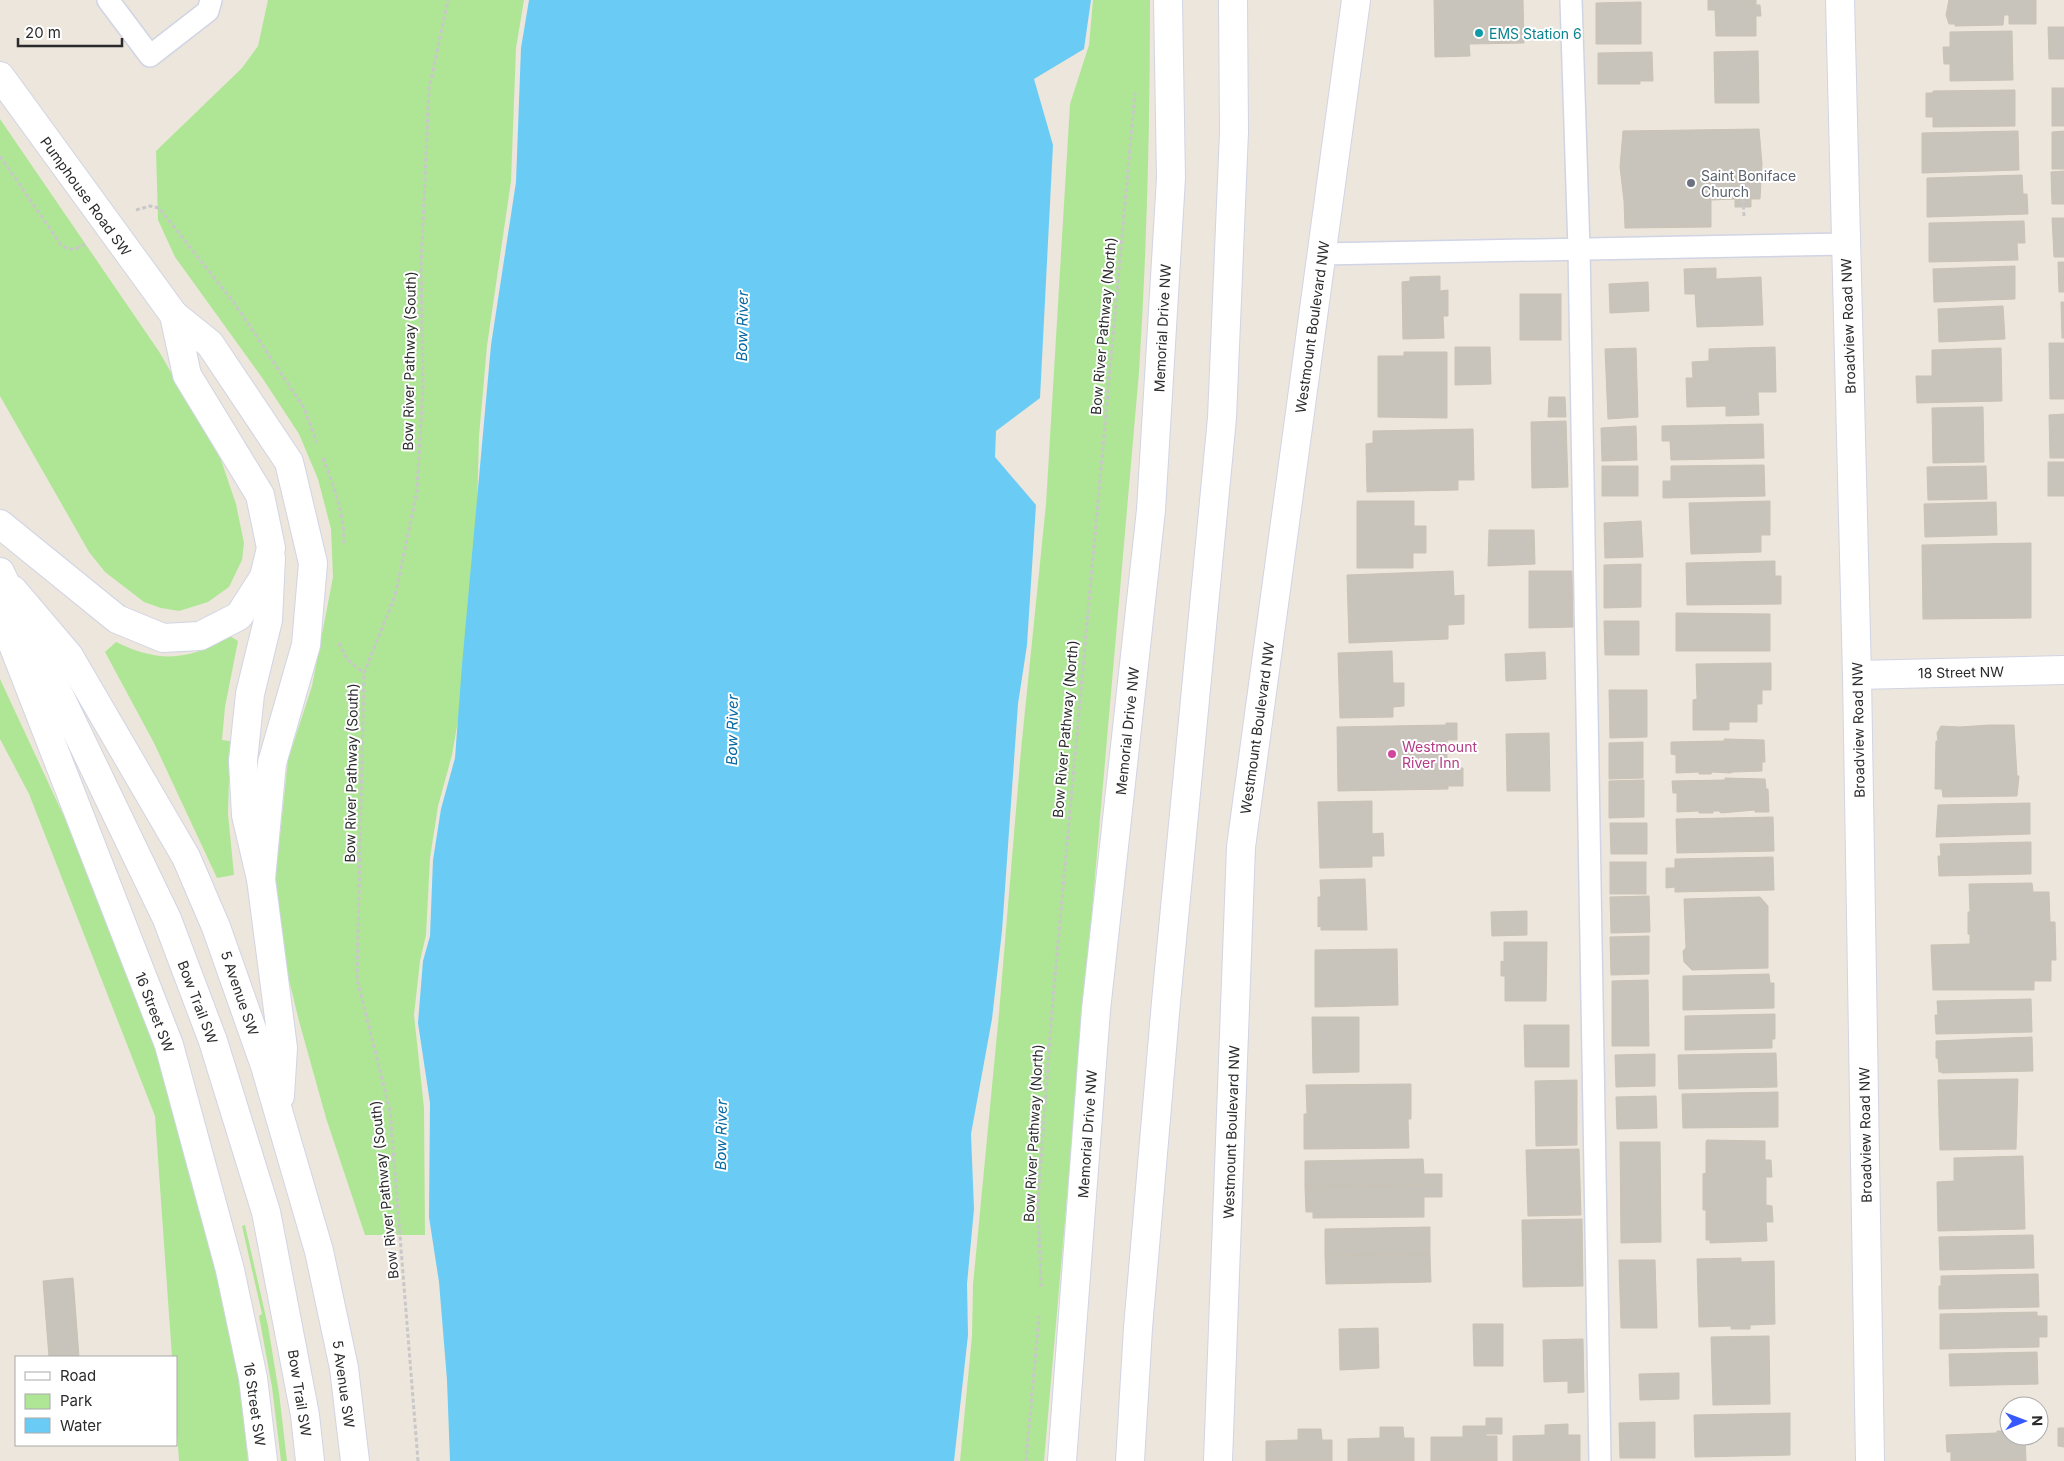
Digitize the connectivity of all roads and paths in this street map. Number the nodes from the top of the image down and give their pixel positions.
1 (108, 0) edge
2 (211, 0) edge
3 (448, 0) edge
4 (1168, 0) edge
5 (1232, 0) edge
6 (1356, 0) edge
7 (1571, 0) edge
8 (1840, 0) edge
9 (0, 76) edge
10 (1136, 86) dead end
11 (0, 156) edge
12 (1743, 199) dead end
13 (1743, 209) dead end
14 (86, 244) dead end
15 (1846, 244) junction
16 (1579, 249) junction
17 (1322, 254) junction
18 (174, 314) junction
19 (0, 524) edge
20 (271, 548) junction
21 (1, 574) edge
22 (2064, 670) edge
23 (1857, 675) junction
24 (261, 880) junction
25 (279, 1115) junction
26 (1041, 1290) dead end
27 (1039, 1309) dead end
28 (263, 1461) edge
29 (310, 1461) edge
30 (354, 1461) edge
31 (418, 1461) edge
32 (1026, 1461) edge
33 (1062, 1461) edge
34 (1130, 1461) edge
35 (1218, 1461) edge
36 (1600, 1461) edge
37 (1870, 1461) edge

1 - 2 lane
3 - 31 path, Bow River Pathway (South)
4 - 33 street, Memorial Drive NW
5 - 34 street
6 - 17 street, Westmount Boulevard NW
7 - 16 lane
8 - 15 street, Broadview Road NW
9 - 18 street, Pumphouse Road SW
10 - 26 path, Bow River Pathway (North)
11 - 14 path
12 - 13 path
15 - 16 lane
15 - 23 street, Broadview Road NW
16 - 17 lane
16 - 36 lane
17 - 35 street, Westmount Boulevard NW
18 - 20 street
18 - 24 street
19 - 20 street
20 - 24 street
21 - 25 street, 5 Avenue SW
21 - 28 street, 16 Street SW
21 - 29 street, Bow Trail SW
22 - 23 street, 18 Street NW
23 - 37 street, Broadview Road NW
24 - 25 street
25 - 30 street, 5 Avenue SW
27 - 32 path

